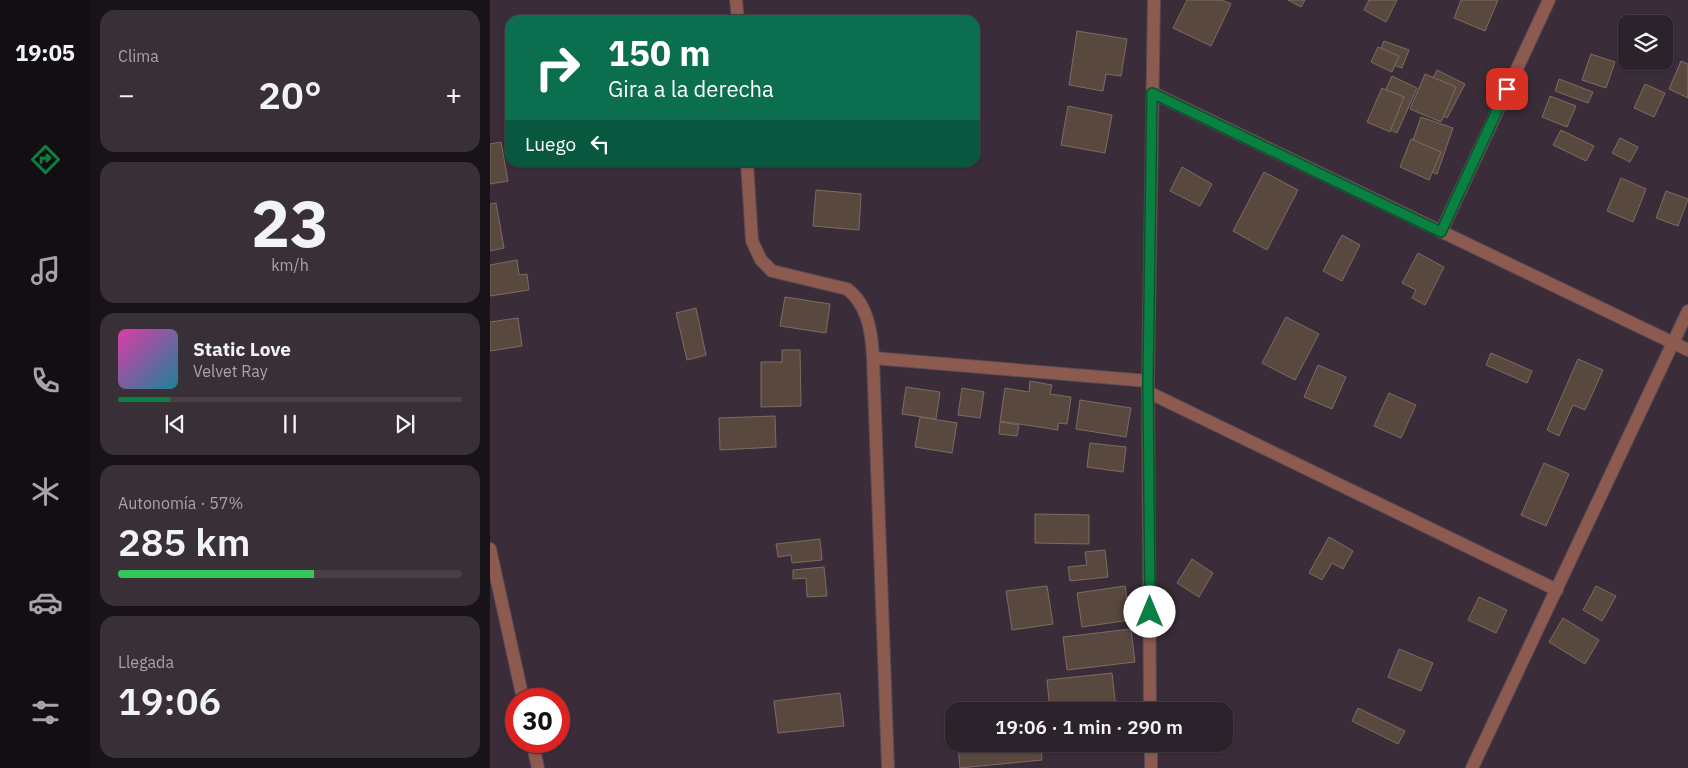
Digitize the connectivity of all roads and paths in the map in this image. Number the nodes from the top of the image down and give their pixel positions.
1 (736, 0) edge
2 (1154, 0) edge
3 (1549, 0) edge
4 (738, 15) edge
5 (1152, 93) junction
6 (747, 167) edge
7 (1441, 232) junction
8 (1688, 312) edge
9 (1673, 343) junction
10 (1688, 350) edge
11 (873, 358) junction
12 (1148, 387) junction
13 (490, 549) edge
14 (1557, 590) junction
15 (521, 688) edge
16 (1150, 702) edge
17 (1150, 752) edge
18 (535, 753) edge
19 (538, 768) edge
20 (888, 768) edge
21 (1151, 768) edge
22 (1472, 768) edge

1 - 4 street
2 - 5 street
3 - 7 street
5 - 7 street
5 - 12 street
6 - 11 street
7 - 9 street
8 - 9 street
9 - 10 street
9 - 14 street
11 - 12 street
11 - 20 street
12 - 14 street
12 - 16 street
13 - 15 street
14 - 22 street
17 - 21 street
18 - 19 street

